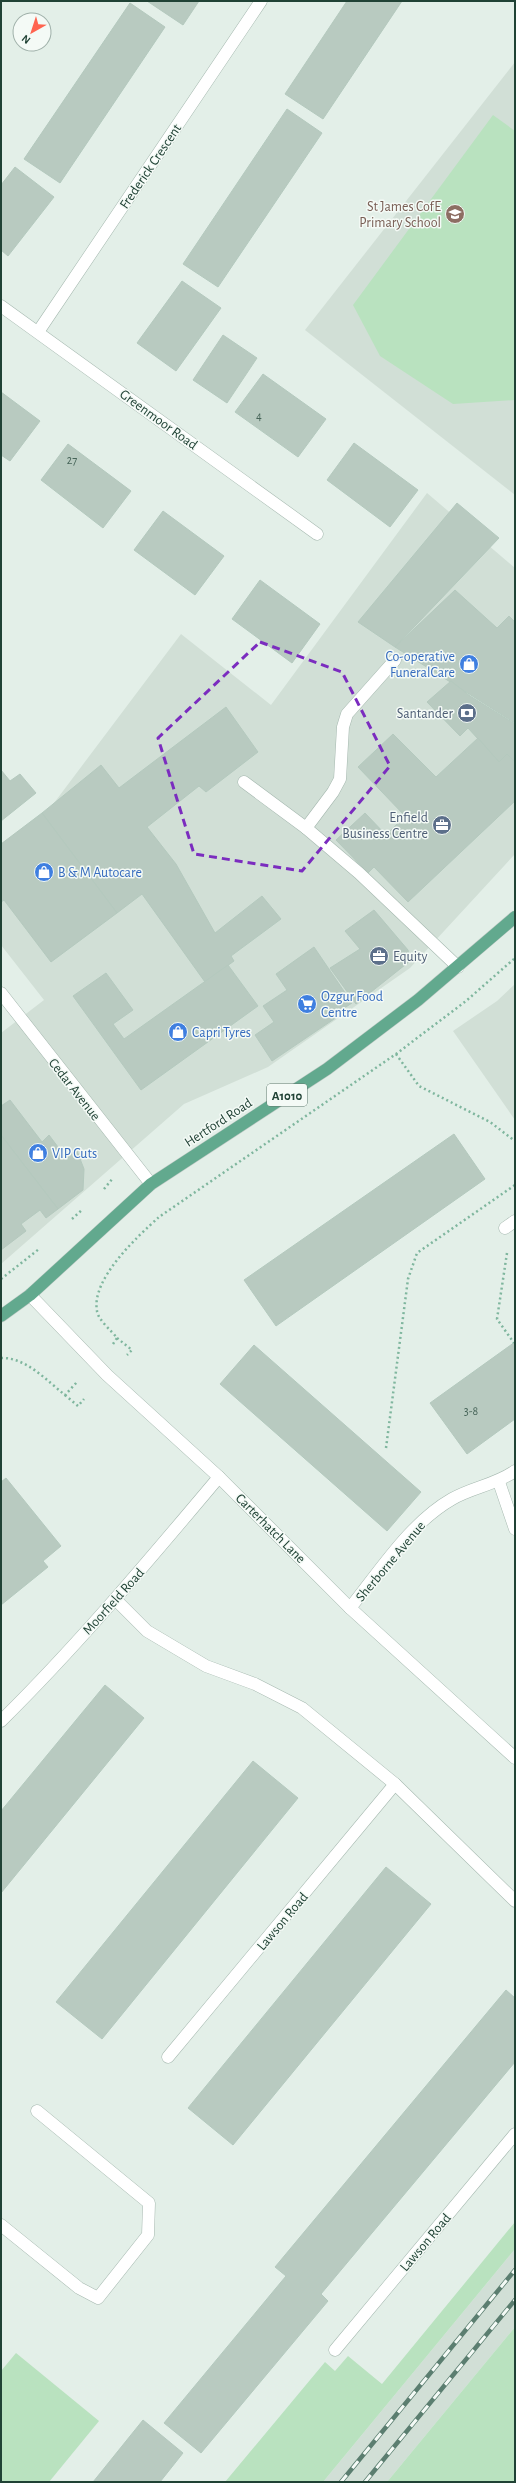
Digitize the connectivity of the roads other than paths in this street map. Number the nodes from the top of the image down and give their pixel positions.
1 (261, 1) edge
2 (1, 306) edge
3 (38, 332) junction
4 (317, 534) dead end
5 (395, 660) dead end
6 (244, 782) dead end
7 (306, 828) junction
8 (515, 917) edge
9 (458, 967) junction
10 (1, 993) edge
11 (151, 1184) junction
12 (515, 1221) edge
13 (505, 1228) road end
14 (30, 1295) junction
15 (1, 1316) edge
16 (515, 1471) edge
17 (220, 1477) junction
18 (499, 1482) junction
19 (515, 1529) edge
20 (116, 1598) junction
21 (350, 1608) junction
22 (1, 1721) edge
23 (515, 1758) edge
24 (395, 1784) junction
25 (515, 1901) edge
26 (168, 2057) dead end
27 (36, 2111) dead end
28 (515, 2134) edge
29 (1, 2225) edge
30 (335, 2350) dead end

1 - 3 street, Frederick Crescent
2 - 3 street, Greenmoor Road
3 - 4 street, Greenmoor Road
5 - 7 street
6 - 7 street
7 - 9 street
8 - 9 main road, Hertford Road / A1010
9 - 11 main road, Hertford Road / A1010
10 - 11 street, Cedar Avenue
11 - 14 main road, Hertford Road / A1010
12 - 13 street
14 - 15 main road, Hertford Road / A1010
14 - 17 street, Carterhatch Lane
16 - 18 street, Sherborne Avenue
17 - 20 street, Moorfield Road
17 - 21 street, Carterhatch Lane
18 - 19 street
18 - 21 street, Sherborne Avenue
20 - 22 street, Moorfield Road
20 - 24 street
21 - 23 street, Carterhatch Lane
24 - 25 street
24 - 26 street, Lawson Road
27 - 29 street
28 - 30 street, Lawson Road

